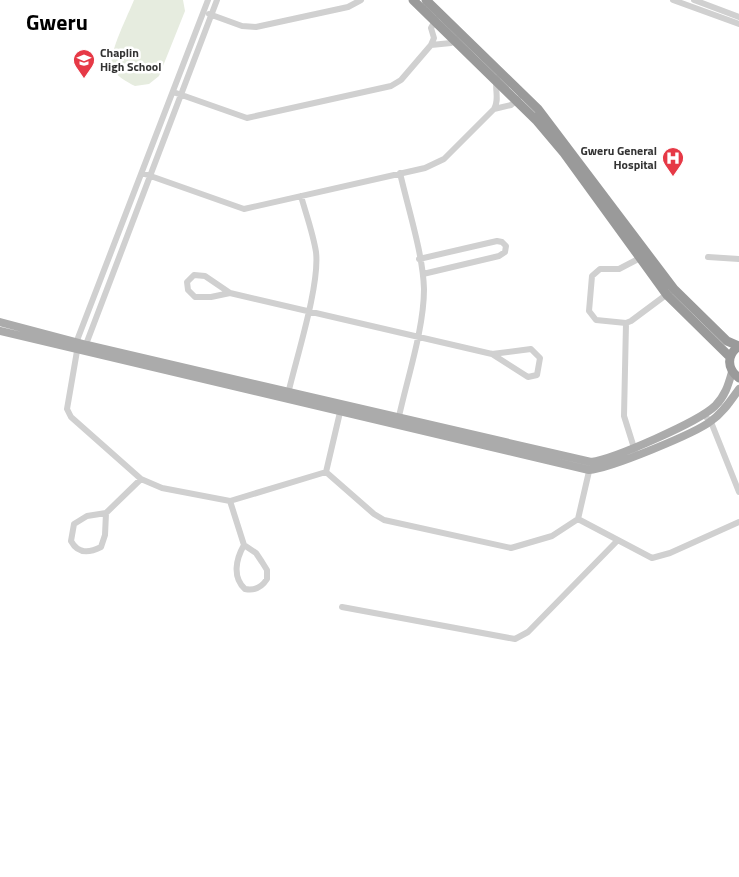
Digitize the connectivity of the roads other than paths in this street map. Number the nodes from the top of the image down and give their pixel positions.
1 (208, 0) edge
2 (217, 0) edge
3 (360, 0) edge
4 (413, 0) edge
5 (426, 0) edge
6 (673, 0) edge
7 (694, 0) edge
8 (689, 3) edge
9 (203, 12) junction
10 (212, 15) junction
11 (739, 17) edge
12 (438, 18) junction
13 (739, 24) edge
14 (458, 30) junction
15 (456, 41) junction
16 (431, 45) junction
17 (498, 75) junction
18 (173, 92) junction
19 (180, 95) junction
20 (520, 96) junction
21 (494, 109) junction
22 (142, 173) junction
23 (400, 173) junction
24 (149, 176) junction
25 (301, 196) junction
26 (110, 254) junction
27 (643, 256) junction
28 (708, 256) dead end
29 (119, 258) junction
30 (419, 259) junction
31 (739, 259) edge
32 (423, 274) junction
33 (230, 292) junction
34 (671, 292) junction
35 (308, 310) junction
36 (0, 322) edge
37 (626, 323) junction
38 (0, 331) edge
39 (417, 336) junction
40 (76, 342) junction
41 (87, 345) junction
42 (739, 346) edge
43 (77, 351) junction
44 (492, 354) junction
45 (730, 357) junction
46 (736, 375) edge
47 (739, 389) edge
48 (287, 396) junction
49 (341, 408) junction
50 (704, 415) junction
51 (398, 421) junction
52 (711, 422) junction
53 (634, 447) junction
54 (637, 455) junction
55 (591, 462) junction
56 (589, 470) junction
57 (326, 472) junction
58 (141, 479) junction
59 (739, 492) edge
60 (230, 501) junction
61 (106, 513) junction
62 (578, 519) junction
63 (739, 522) edge
64 (617, 541) junction
65 (244, 545) junction
66 (342, 607) dead end

1 - 9 street
2 - 10 street
3 - 10 street
4 - 12 highway
5 - 12 highway
6 - 8 street
7 - 11 street
8 - 13 street
9 - 10 street
9 - 18 street
10 - 19 street
12 - 14 highway
12 - 15 highway
12 - 16 street
14 - 15 street
14 - 17 highway
15 - 16 street
15 - 17 highway
16 - 19 street
17 - 20 highway
17 - 21 street
18 - 19 street
18 - 22 street
19 - 24 street
20 - 21 street
20 - 27 highway
21 - 23 street
22 - 24 street
22 - 26 street
23 - 25 street
23 - 30 street
24 - 25 street
24 - 29 street
25 - 35 street
26 - 29 street
26 - 40 street
27 - 34 highway
27 - 37 street
28 - 31 street
29 - 41 street
30 - 32 street
30 - 32 street
32 - 39 street
33 - 33 street
33 - 35 street
34 - 37 street
34 - 42 highway
34 - 45 highway
35 - 39 street
35 - 48 street
36 - 40 main road
37 - 53 street
38 - 43 main road
39 - 44 street
39 - 51 street
40 - 41 main road
40 - 43 street
41 - 43 street
41 - 48 main road
42 - 45 highway
43 - 48 main road
43 - 58 street
44 - 44 street
45 - 46 highway
46 - 50 main road
47 - 52 main road
48 - 49 main road
49 - 51 main road
49 - 57 street
50 - 52 street
50 - 53 main road
51 - 55 main road
51 - 56 main road
52 - 54 main road
52 - 59 street
53 - 54 street
53 - 55 main road
54 - 56 main road
55 - 56 street
56 - 62 street
57 - 60 street
57 - 62 street
58 - 60 street
58 - 61 street
60 - 65 street
61 - 61 street
62 - 64 street
63 - 64 street
64 - 66 street
65 - 65 street

